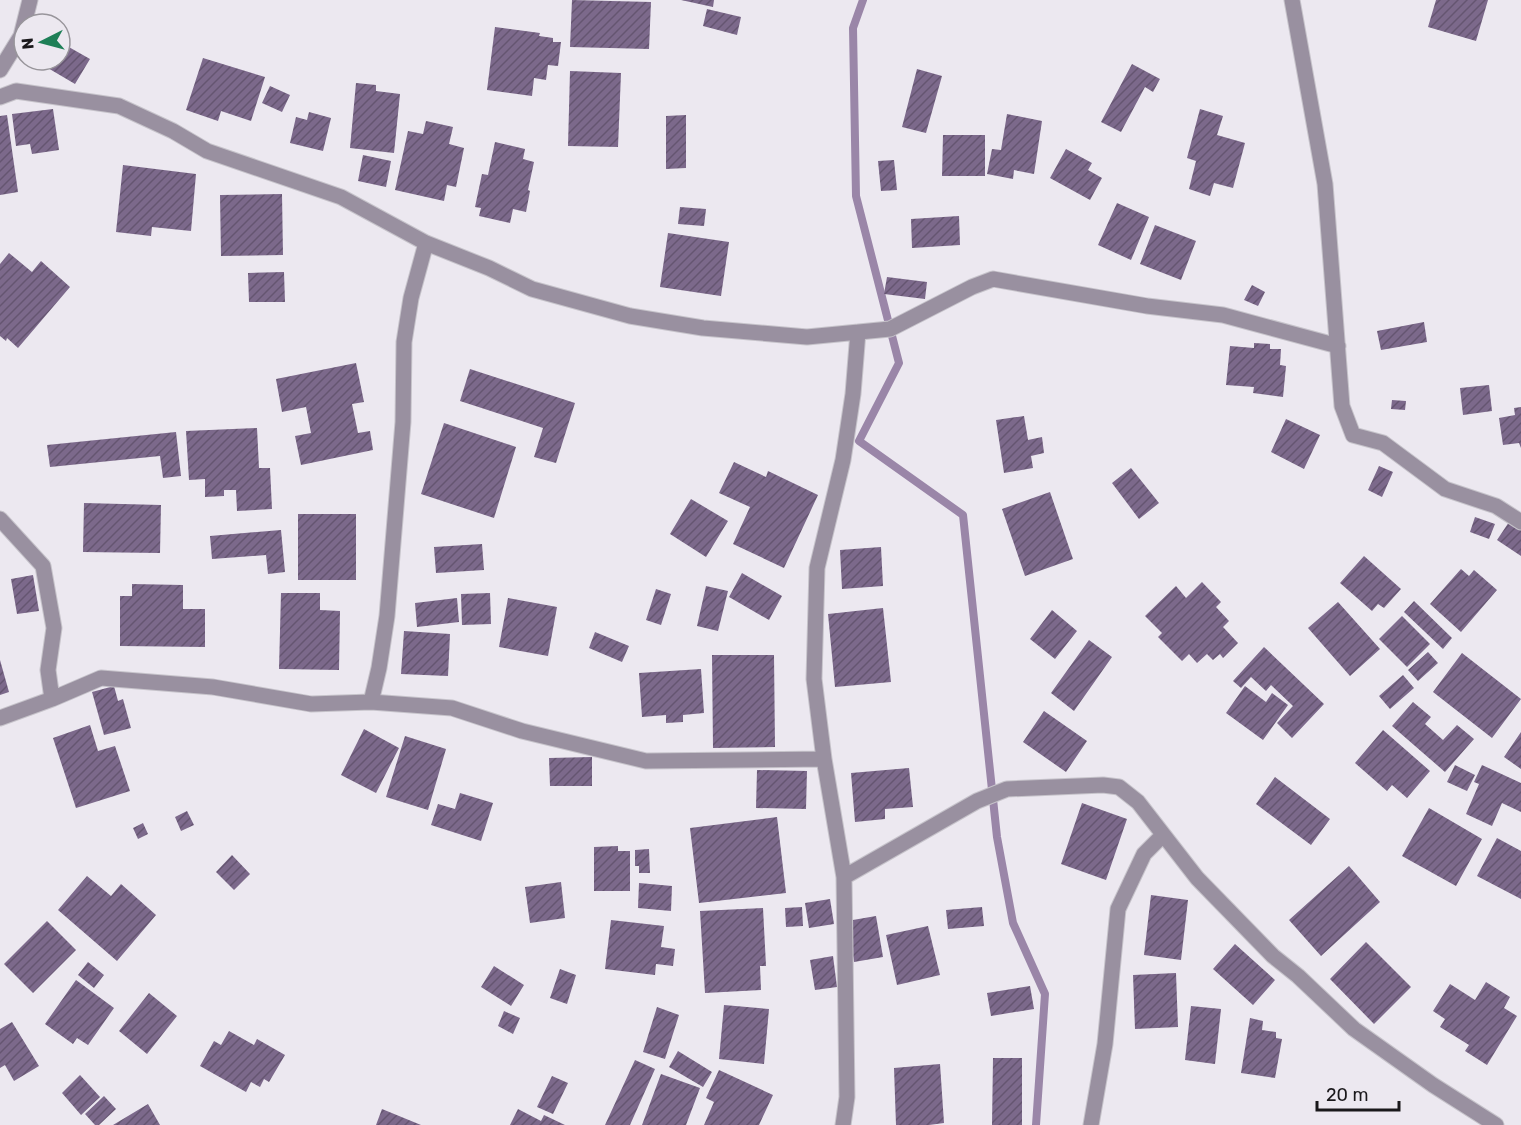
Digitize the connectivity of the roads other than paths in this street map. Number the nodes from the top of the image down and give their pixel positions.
1 (30, 0) edge
2 (1292, 0) edge
3 (0, 70) edge
4 (0, 97) edge
5 (426, 243) junction
6 (858, 332) junction
7 (1338, 346) junction
8 (0, 519) edge
9 (1521, 522) edge
10 (52, 699) junction
11 (371, 702) junction
12 (0, 718) edge
13 (824, 759) junction
14 (1163, 835) junction
15 (844, 876) junction
16 (843, 1125) edge
17 (1091, 1125) edge
18 (1496, 1125) edge

1 - 3 street
2 - 7 street
4 - 5 street
5 - 6 street
5 - 11 street
6 - 7 street
6 - 13 street
7 - 9 street
8 - 10 street
10 - 11 street
10 - 12 street
11 - 13 street
13 - 15 street
14 - 15 street
14 - 17 street
14 - 18 street
15 - 16 street

